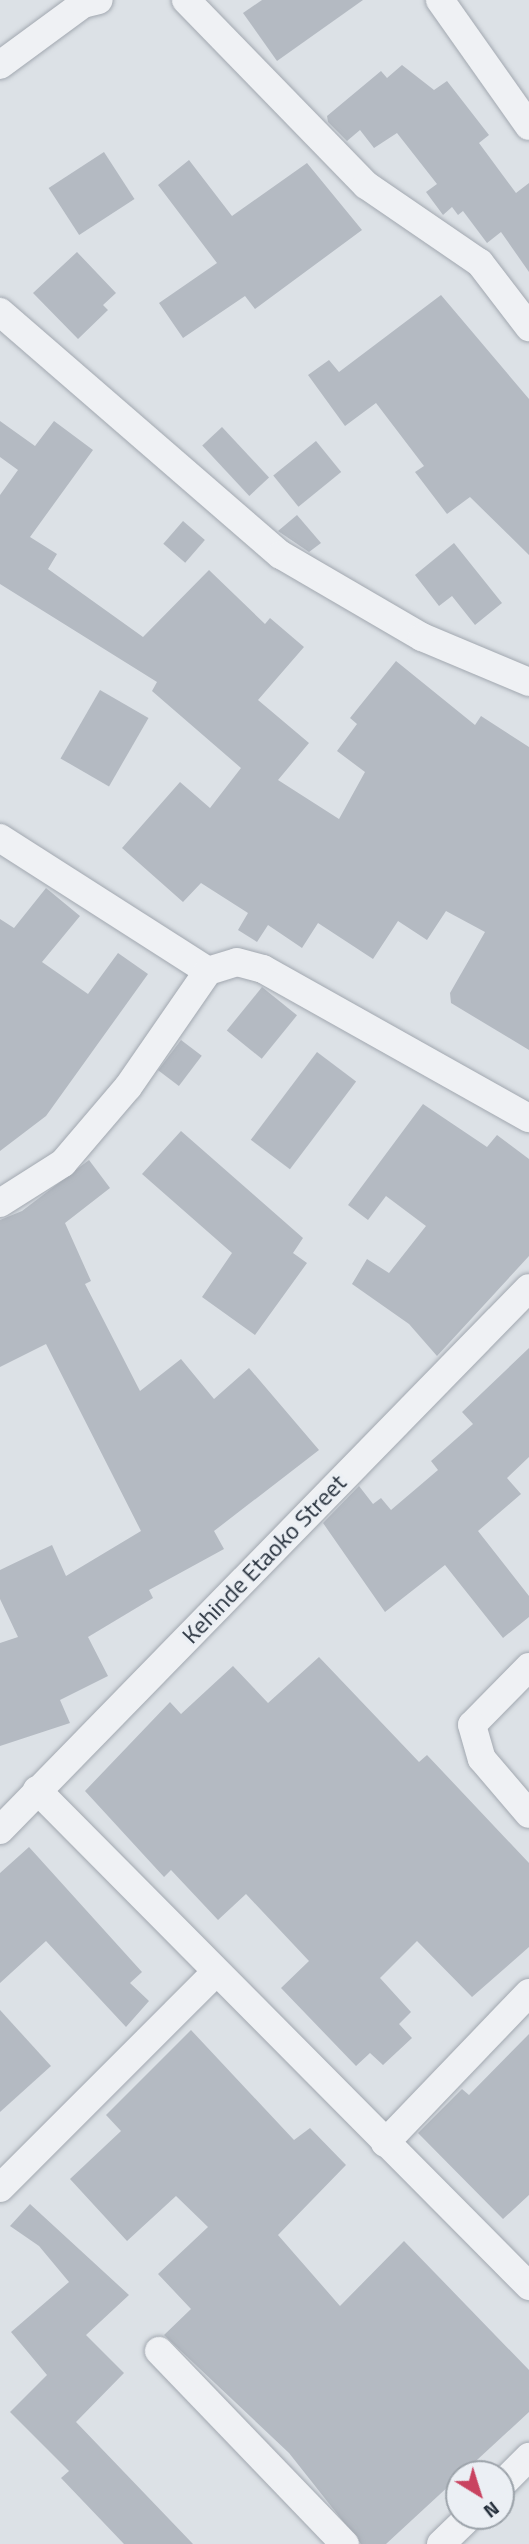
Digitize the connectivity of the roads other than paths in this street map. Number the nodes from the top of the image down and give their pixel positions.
1 (99, 0) edge
2 (186, 0) edge
3 (440, 0) edge
4 (0, 65) edge
5 (529, 126) edge
6 (0, 312) edge
7 (529, 327) edge
8 (529, 682) edge
9 (0, 838) edge
10 (208, 971) junction
11 (529, 1118) edge
12 (0, 1203) edge
13 (529, 1288) edge
14 (529, 1667) edge
15 (37, 1790) junction
16 (529, 1814) edge
17 (0, 1830) edge
18 (214, 1974) junction
19 (529, 1993) edge
20 (385, 2143) junction
21 (0, 2188) edge
22 (529, 2286) edge
23 (159, 2351) dead end
24 (529, 2457) edge
25 (515, 2471) edge
26 (456, 2530) edge
27 (345, 2544) edge
28 (442, 2544) edge

1 - 4 street
2 - 7 street
3 - 5 street
6 - 8 street
9 - 10 street
10 - 11 street
10 - 12 street
13 - 15 street, Kehinde Etaoko Street
14 - 16 street
15 - 17 street, Kehinde Etaoko Street
15 - 18 street
18 - 20 street
18 - 21 street
19 - 20 street
20 - 22 street
23 - 27 street
24 - 25 street
26 - 28 street

